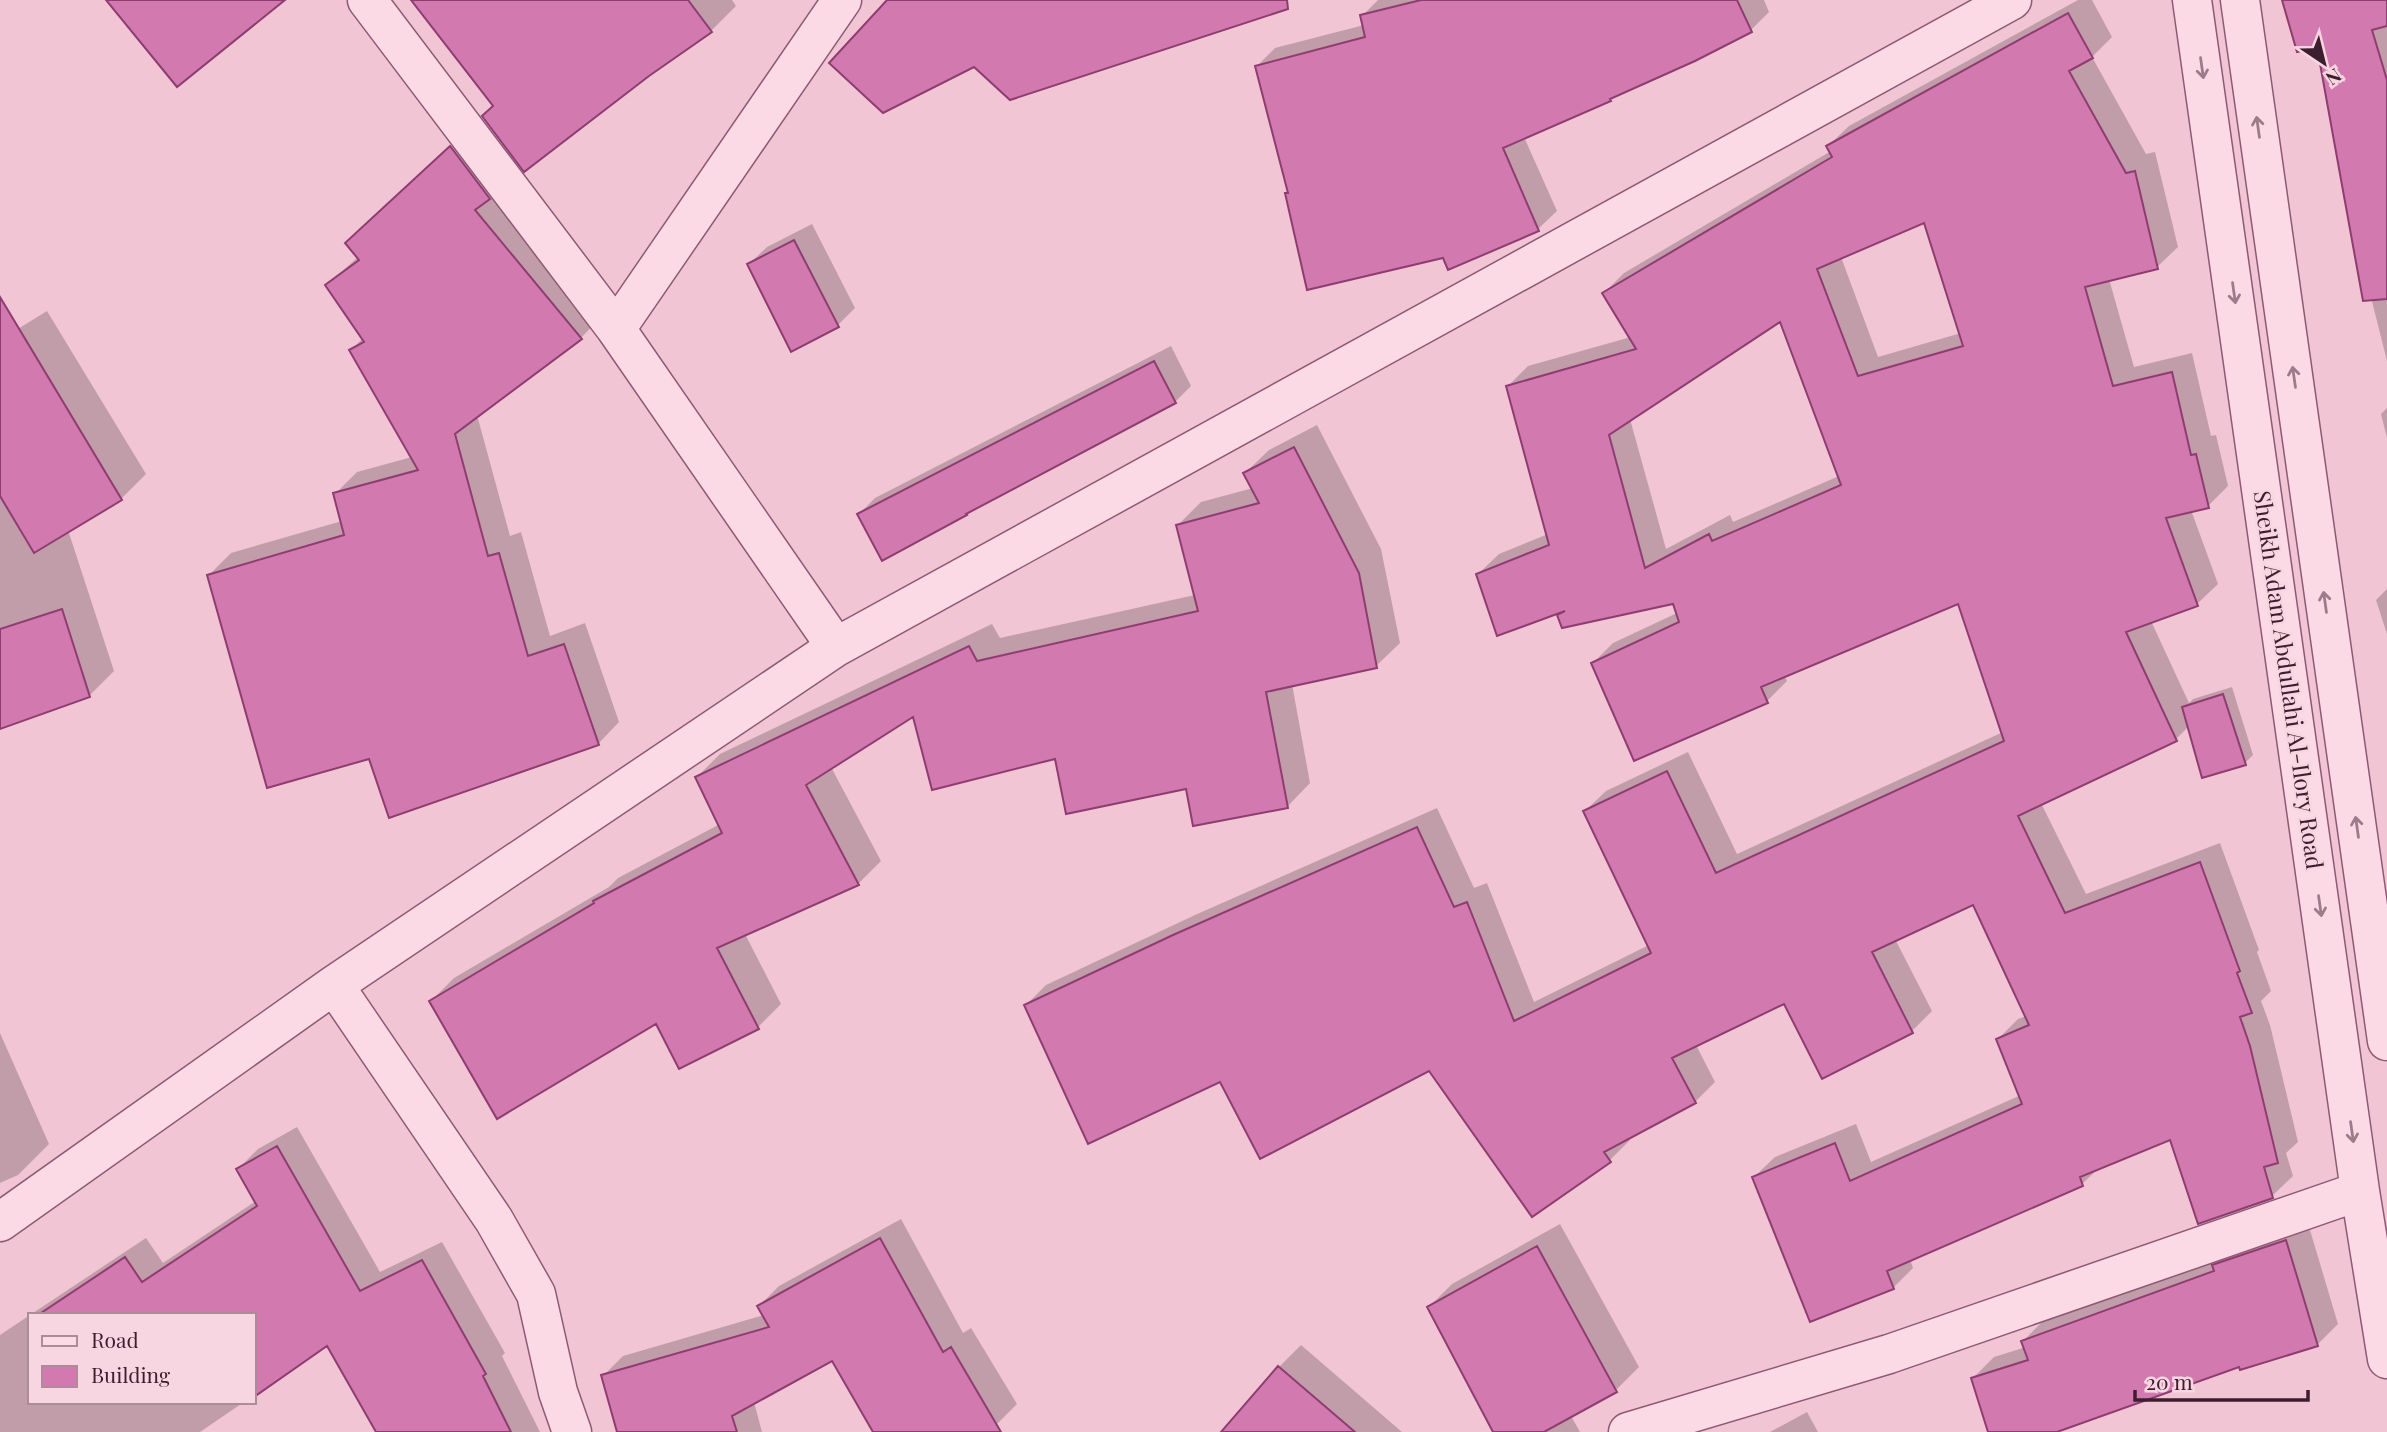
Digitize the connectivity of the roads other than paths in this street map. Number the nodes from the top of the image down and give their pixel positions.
1 (367, 0) edge
2 (842, 0) edge
3 (2012, 0) edge
4 (2192, 0) edge
5 (2240, 0) edge
6 (2264, 165) junction
7 (2216, 170) junction
8 (616, 329) junction
9 (835, 647) junction
10 (334, 985) junction
11 (2387, 1041) edge
12 (2360, 1191) junction
13 (0, 1222) edge
14 (2387, 1359) edge
15 (572, 1432) edge
16 (1628, 1432) edge

1 - 8 street
2 - 8 street
3 - 9 street
4 -> 7 street, Sheikh Adam Abdullahi Al-Ilory Road
6 -> 5 street, Sheikh Adam Abdullahi Al-Ilory Road
6 - 7 street
11 -> 6 street, Sheikh Adam Abdullahi Al-Ilory Road
7 -> 12 street, Sheikh Adam Abdullahi Al-Ilory Road
8 - 9 street
9 - 10 street
10 - 13 street
10 - 15 street
12 - 14 street, Sheikh Adam Abdullahi Al-Ilory Road
12 - 16 street

